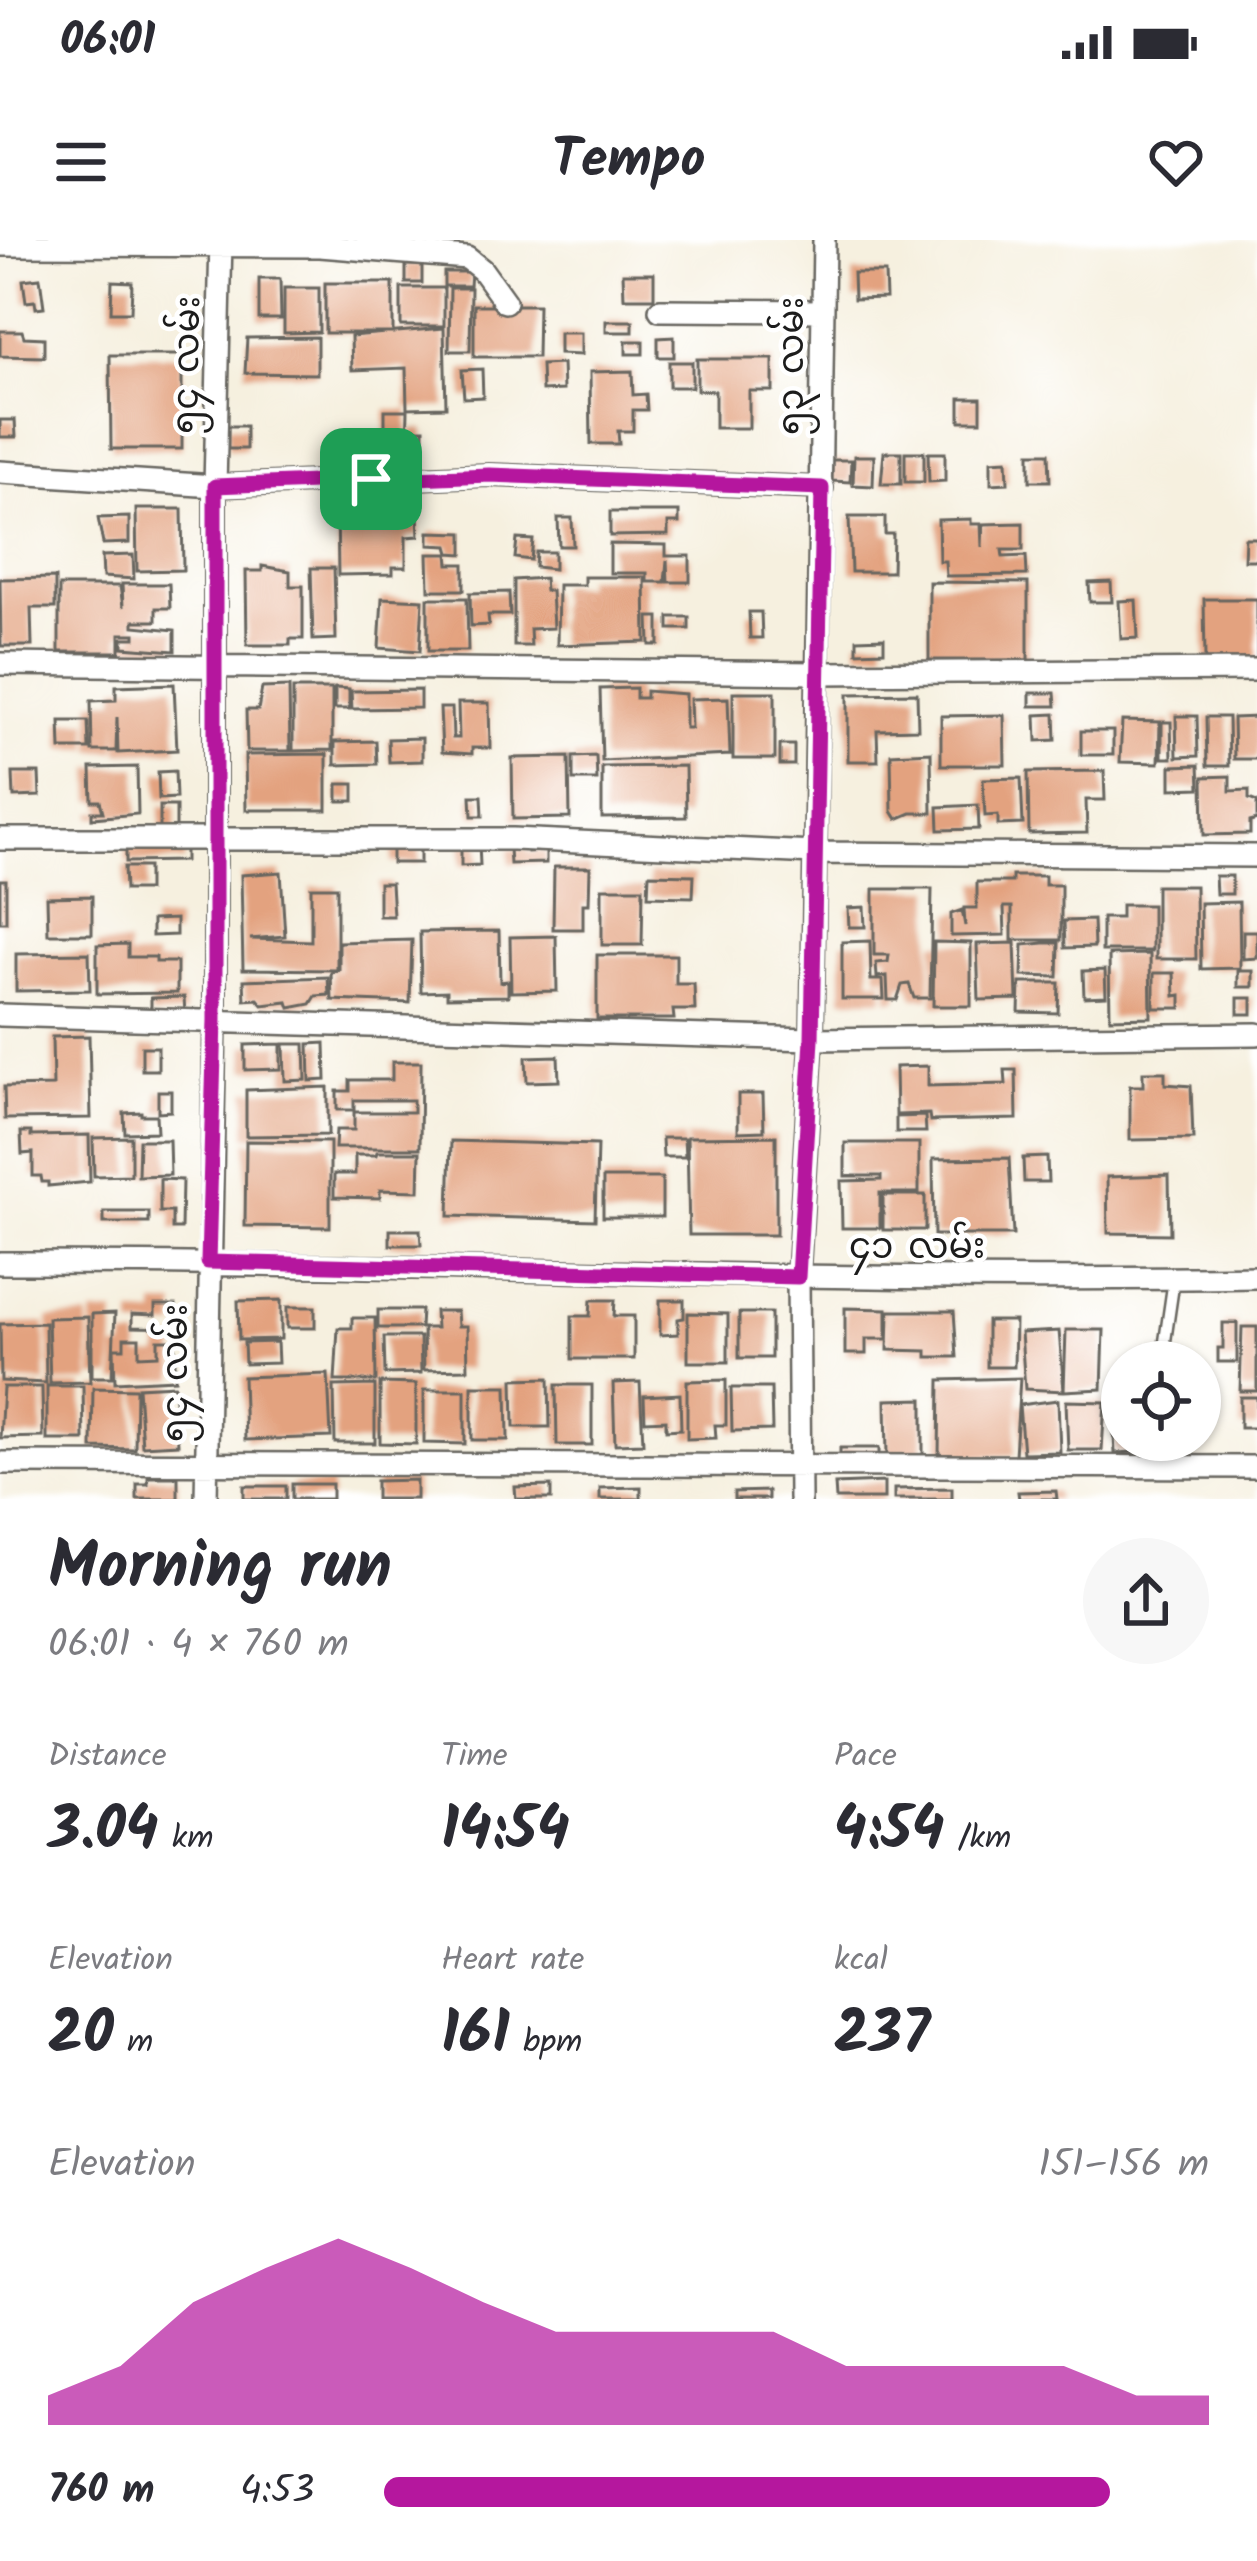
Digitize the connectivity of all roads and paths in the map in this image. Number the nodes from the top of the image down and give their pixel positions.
1 (824, 240) edge
2 (221, 242) edge
3 (0, 245) edge
4 (506, 302) dead end
5 (660, 310) dead end
6 (823, 311) junction
7 (0, 472) edge
8 (215, 486) junction
9 (822, 488) junction
10 (0, 664) edge
11 (215, 668) junction
12 (1257, 670) edge
13 (819, 673) junction
14 (0, 839) edge
15 (216, 839) junction
16 (815, 853) junction
17 (1257, 856) edge
18 (0, 1015) edge
19 (215, 1020) junction
20 (1257, 1034) edge
21 (812, 1039) junction
22 (208, 1262) junction
23 (0, 1263) edge
24 (798, 1277) junction
25 (1257, 1277) edge
26 (1174, 1279) junction
27 (1165, 1341) edge
28 (206, 1462) junction
29 (0, 1463) edge
30 (799, 1466) junction
31 (1257, 1467) edge
32 (206, 1499) edge
33 (800, 1499) edge

1 - 6 street, ၅၃ လမ်း
2 - 3 street
2 - 4 street
2 - 8 street, ၅၄ လမ်း
5 - 6 street
6 - 9 street, ၅၃ လမ်း
7 - 8 street
8 - 9 street
8 - 11 street, ၅၄ လမ်း
9 - 13 street, ၅၃ လမ်း
10 - 11 street
11 - 13 street
11 - 15 street, ၅၄ လမ်း
12 - 13 street
13 - 16 street, ၅၃ လမ်း
14 - 15 street
15 - 16 street
15 - 19 street, ၅၄ လမ်း
16 - 17 street
16 - 21 street, ၅၃ လမ်း
18 - 19 street
19 - 21 street
19 - 22 street, ၅၄ လမ်း
20 - 21 street
21 - 24 street, ၅၃ လမ်း
22 - 23 street, ၄၁ လမ်း
22 - 24 street, ၄၁ လမ်း
22 - 28 street, ၅၄ လမ်း
24 - 26 street, ၄၁ လမ်း
24 - 30 street, ၅၃ လမ်း
25 - 26 street, ၄၁ လမ်း
26 - 27 lane
28 - 29 street
28 - 30 street
28 - 32 street, ၅၄ လမ်း
30 - 31 street
30 - 33 street, ၅၃ လမ်း

